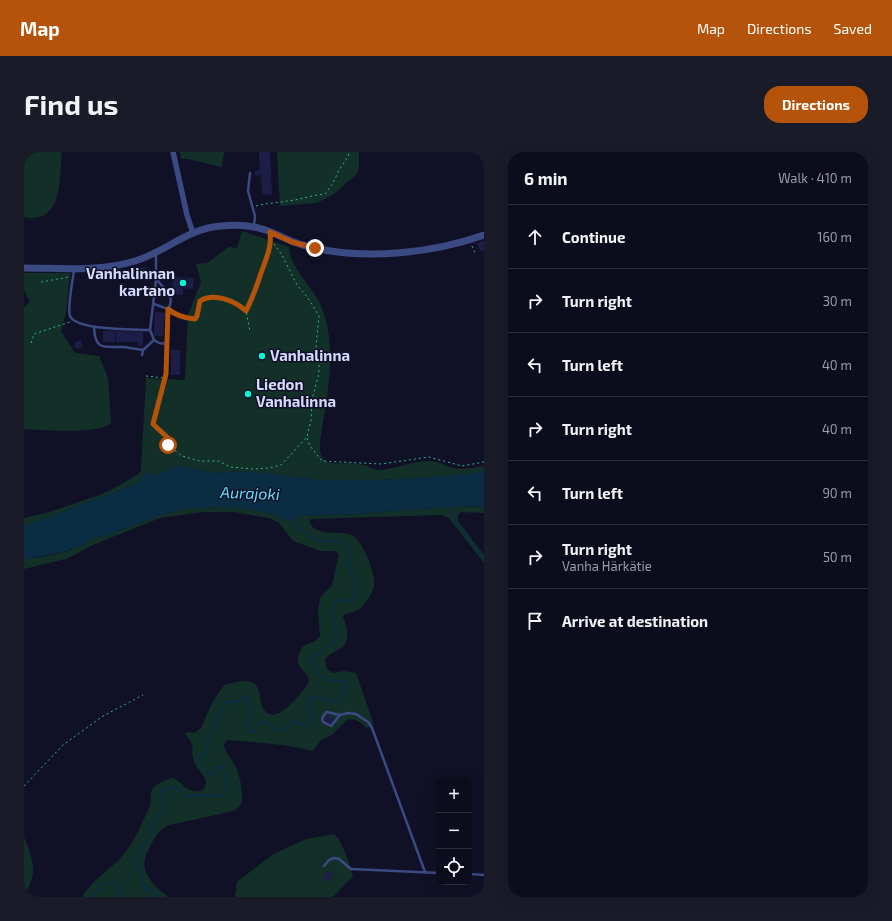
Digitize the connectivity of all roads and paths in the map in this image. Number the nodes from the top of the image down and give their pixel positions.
1 (173, 152) edge
2 (349, 152) edge
3 (250, 173) dead end
4 (252, 208) junction
5 (254, 226) junction
6 (270, 232) junction
7 (193, 233) junction
8 (484, 236) edge
9 (470, 240) junction
10 (271, 242) junction
11 (475, 253) dead end
12 (156, 254) junction
13 (24, 268) edge
14 (74, 268) junction
15 (73, 276) junction
16 (156, 280) junction
17 (41, 282) dead end
18 (154, 304) junction
19 (168, 309) junction
20 (246, 311) junction
21 (198, 314) joint
22 (75, 321) junction
23 (94, 327) junction
24 (150, 330) junction
25 (250, 331) dead end
26 (154, 340) junction
27 (31, 343) dead end
28 (166, 344) junction
29 (143, 350) junction
30 (142, 355) dead end
31 (166, 374) joint
32 (146, 376) dead end
33 (164, 378) junction
34 (307, 437) junction
35 (484, 462) edge
36 (143, 695) dead end
37 (340, 715) junction
38 (24, 786) edge
39 (324, 866) dead end
40 (425, 872) junction
41 (436, 873) edge
42 (472, 874) edge
43 (484, 875) edge

1 - 7 street
2 - 4 path
3 - 4 lane
4 - 5 lane
5 - 6 street
5 - 7 street
6 - 9 street
6 - 10 path
7 - 12 street
8 - 9 street
9 - 11 path
10 - 20 path
10 - 34 path
12 - 14 street
12 - 16 lane
13 - 14 street
14 - 15 lane
15 - 17 path
15 - 22 lane
16 - 18 lane
16 - 19 lane
18 - 19 lane
18 - 24 lane
19 - 21 lane
19 - 28 lane
20 - 21 path
20 - 25 path
22 - 23 lane
22 - 27 path
23 - 24 lane
23 - 29 lane
24 - 26 lane
26 - 28 lane
26 - 29 lane
28 - 31 lane
29 - 30 lane
31 - 33 path
32 - 33 path
33 - 34 path
34 - 35 path
36 - 38 path
37 - 37 lane
37 - 40 lane
39 - 40 lane
40 - 41 lane
42 - 43 lane

